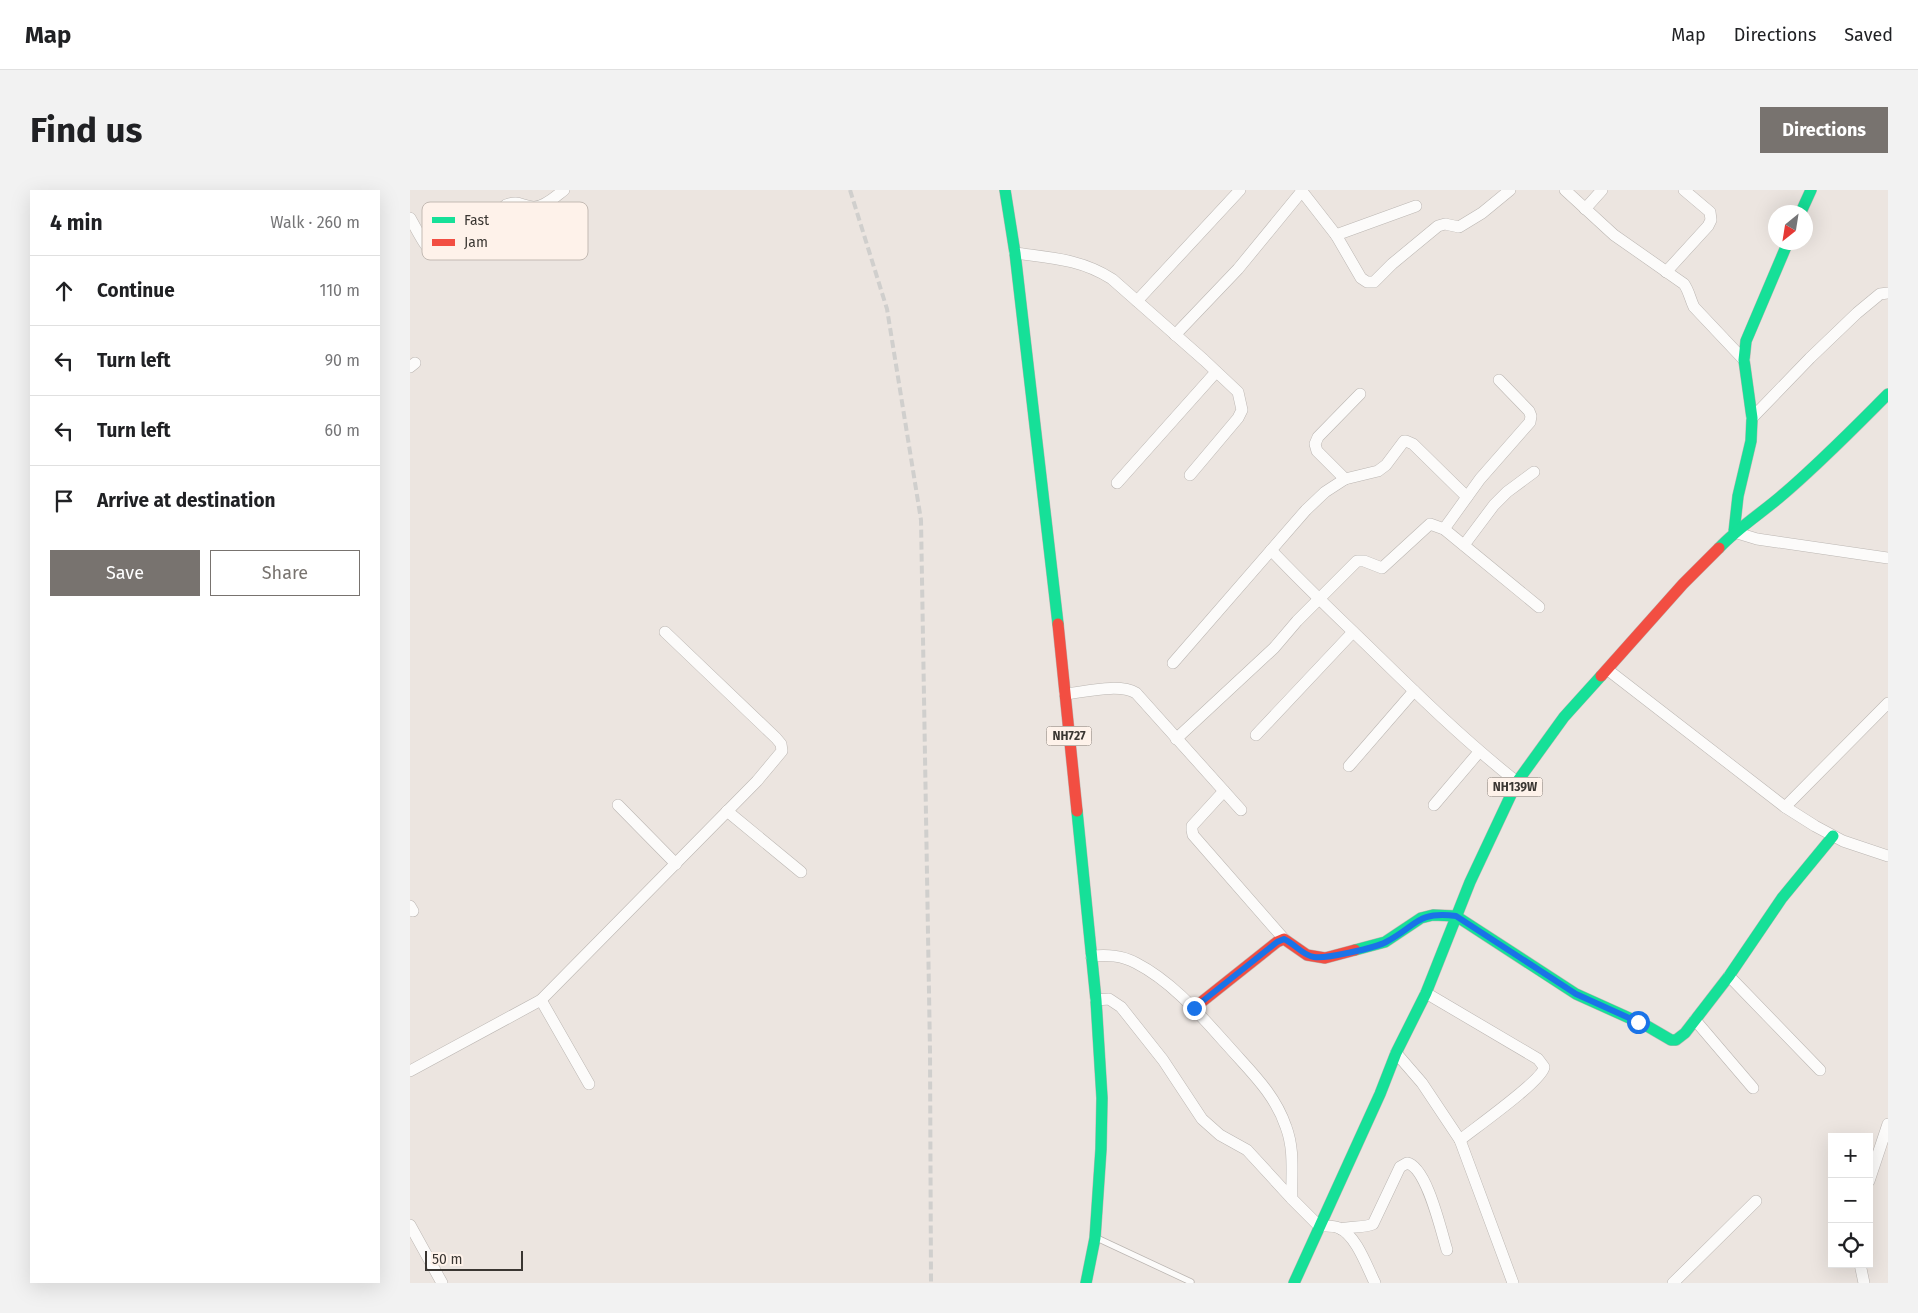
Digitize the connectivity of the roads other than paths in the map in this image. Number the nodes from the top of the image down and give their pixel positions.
1 (564, 190) edge
2 (1005, 190) edge
3 (1240, 190) edge
4 (1510, 190) edge
5 (1565, 190) edge
6 (1602, 190) edge
7 (1684, 190) edge
8 (1811, 190) edge
9 (1301, 191) edge
10 (546, 202) edge
11 (1804, 205) edge
12 (1416, 206) dead end
13 (1585, 209) junction
14 (410, 218) edge
15 (1336, 236) junction
16 (422, 238) edge
17 (1785, 250) edge
18 (1015, 253) junction
19 (1666, 272) junction
20 (1888, 293) edge
21 (1137, 301) junction
22 (1175, 336) junction
23 (1744, 360) junction
24 (1216, 372) junction
25 (1499, 380) dead end
26 (1360, 394) dead end
27 (1888, 394) edge
28 (1752, 418) junction
29 (1534, 472) dead end
30 (1190, 475) dead end
31 (1345, 479) junction
32 (1117, 483) dead end
33 (1467, 496) junction
34 (1444, 529) junction
35 (1734, 532) junction
36 (1464, 545) junction
37 (1270, 550) junction
38 (1888, 558) edge
39 (1317, 599) junction
40 (1539, 607) dead end
41 (665, 632) dead end
42 (1353, 632) junction
43 (1173, 663) dead end
44 (1608, 670) junction
45 (1414, 691) junction
46 (1065, 694) junction
47 (1888, 703) edge
48 (1256, 735) dead end
49 (1176, 739) junction
50 (1479, 752) junction
51 (1349, 766) dead end
52 (1517, 782) junction
53 (1224, 791) junction
54 (618, 805) dead end
55 (1434, 805) dead end
56 (1785, 807) junction
57 (1241, 810) dead end
58 (727, 811) junction
59 (1833, 836) junction
60 (1888, 856) edge
61 (676, 864) junction
62 (801, 872) dead end
63 (1456, 916) junction
64 (1284, 939) junction
65 (1091, 956) junction
66 (1728, 976) junction
67 (1426, 993) junction
68 (541, 1000) junction
69 (1096, 1000) junction
70 (1194, 1008) junction
71 (1695, 1020) junction
72 (1396, 1053) junction
73 (1820, 1070) dead end
74 (410, 1071) edge
75 (589, 1084) dead end
76 (1753, 1088) dead end
77 (1888, 1124) edge
78 (1460, 1140) junction
79 (1870, 1178) edge
80 (1292, 1199) junction
81 (1756, 1201) dead end
82 (410, 1225) edge
83 (1319, 1226) junction
84 (1342, 1229) junction
85 (1095, 1238) junction
86 (1447, 1250) dead end
87 (1861, 1268) edge
88 (1191, 1282) dead end
89 (442, 1283) edge
90 (1086, 1283) edge
91 (1294, 1283) edge
92 (1375, 1283) edge
93 (1513, 1283) edge
94 (1673, 1283) edge
95 (1864, 1283) edge

1 - 10 street
2 - 18 main road, NH727
3 - 21 street
4 - 15 street
5 - 13 street
6 - 13 street
7 - 19 street
8 - 11 main road
9 - 15 street
9 - 22 street
12 - 15 street
13 - 19 street
14 - 16 street
17 - 23 main road
18 - 21 street
18 - 46 main road, NH727
19 - 23 street
20 - 28 street
21 - 22 street
22 - 24 street
23 - 28 main road
24 - 30 street
24 - 32 street
25 - 33 street
26 - 31 street
27 - 35 main road, NH139W
28 - 35 main road
29 - 36 street
31 - 33 street
31 - 37 street
33 - 34 street
34 - 36 street
34 - 39 street
35 - 38 street
35 - 44 main road, NH139W
36 - 40 street
37 - 39 street
37 - 43 street
39 - 42 street
39 - 49 street
41 - 58 street
42 - 45 street
42 - 48 street
44 - 52 main road, NH139W
44 - 56 street
45 - 50 street
45 - 51 street
46 - 49 street
46 - 65 main road, NH727
47 - 56 street
49 - 53 street
50 - 52 street
50 - 55 street
52 - 63 main road, NH139W
53 - 57 street
53 - 64 street
54 - 61 street
56 - 59 street
58 - 61 street
58 - 62 street
59 - 60 street
59 - 66 main road
61 - 68 street
63 - 64 main road
63 - 67 main road, NH139W
63 - 71 main road
64 - 70 main road
65 - 69 main road, NH727
65 - 70 street
66 - 71 main road
66 - 73 street
67 - 72 main road, NH139W
67 - 78 street
68 - 74 street
68 - 75 street
69 - 80 street
69 - 85 main road, NH727
70 - 80 street
71 - 76 street
72 - 78 street
72 - 83 main road, NH139W
77 - 79 street
78 - 93 street
80 - 83 street
81 - 94 street
82 - 89 street
83 - 84 street
83 - 91 main road, NH139W
84 - 86 street
84 - 92 street
85 - 88 lane
85 - 90 main road, NH727
87 - 95 street

